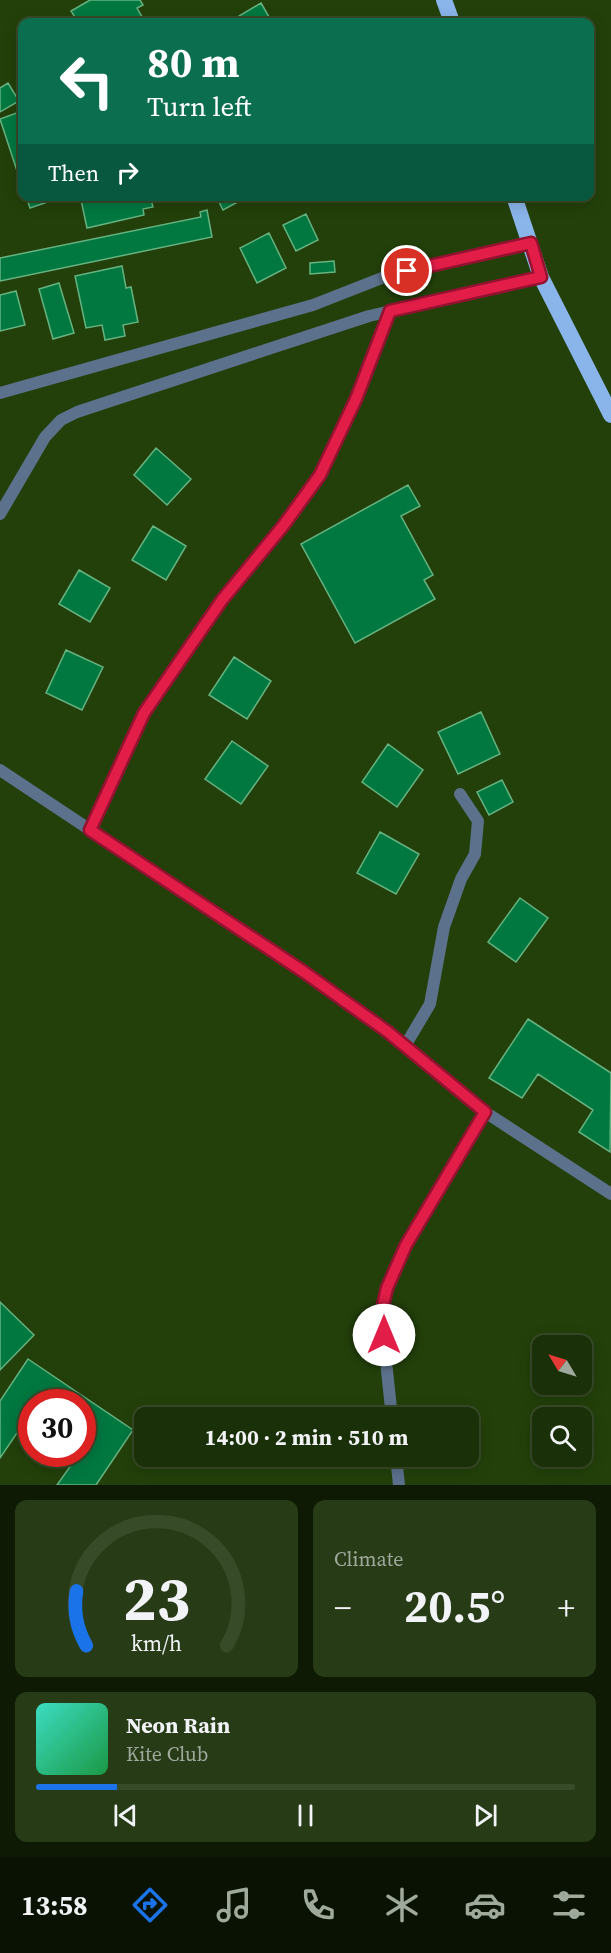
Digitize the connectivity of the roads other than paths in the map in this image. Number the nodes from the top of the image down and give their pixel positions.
1 (444, 0) edge
2 (451, 18) edge
3 (516, 201) edge
4 (531, 243) junction
5 (541, 277) junction
6 (390, 311) junction
7 (0, 393) edge
8 (611, 416) edge
9 (0, 514) edge
10 (0, 770) edge
11 (460, 794) dead end
12 (90, 830) junction
13 (405, 1046) junction
14 (485, 1112) junction
15 (611, 1194) edge
16 (391, 1407) edge
17 (397, 1467) edge
18 (399, 1485) edge

1 - 2 highway
3 - 4 highway
4 - 5 highway
4 - 7 street
5 - 6 street
5 - 8 highway
6 - 9 street
6 - 12 street
10 - 12 street
11 - 13 street
12 - 13 street
13 - 14 street
14 - 15 street
14 - 16 street
17 - 18 street

